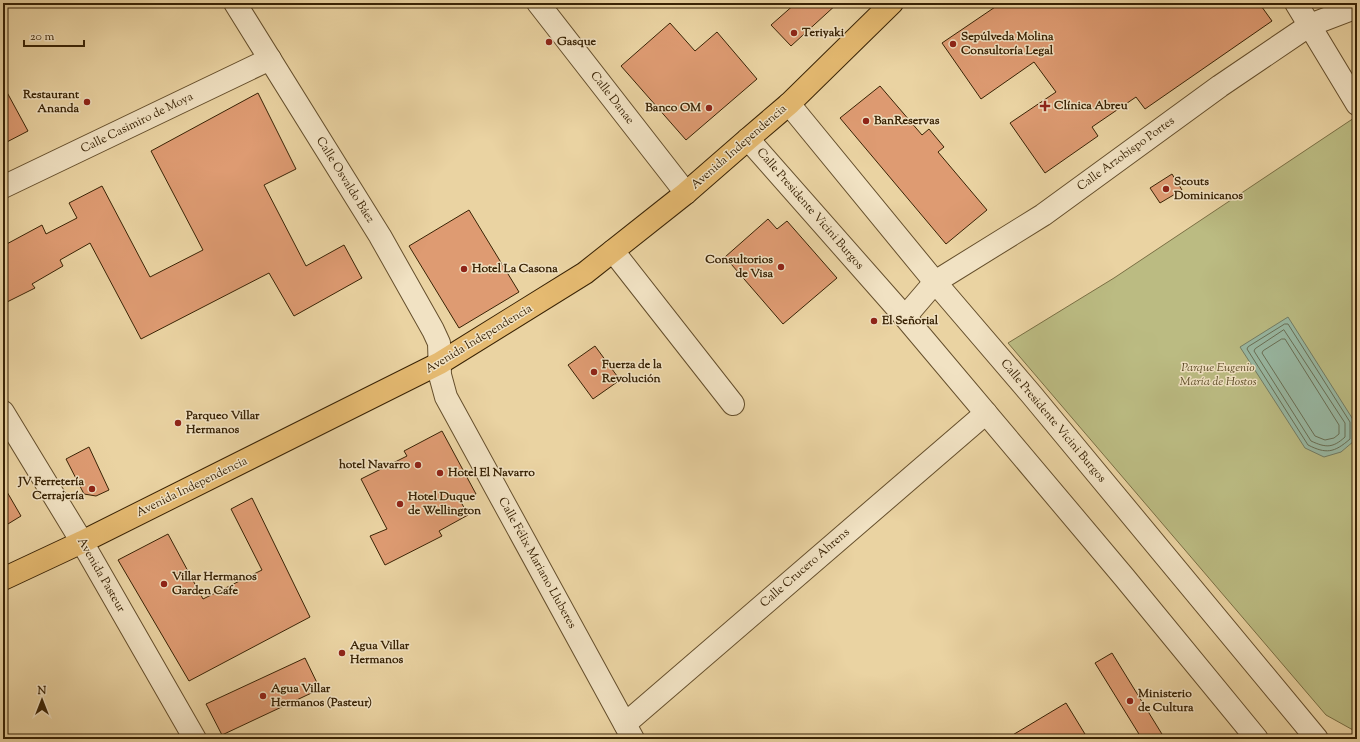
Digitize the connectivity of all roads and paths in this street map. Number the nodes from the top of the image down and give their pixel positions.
1 (235, 3) edge
2 (538, 3) edge
3 (892, 3) edge
4 (1296, 3) edge
5 (1357, 7) edge
6 (1310, 25) junction
7 (270, 59) junction
8 (789, 104) junction
9 (1357, 104) edge
10 (748, 139) junction
11 (3, 187) edge
12 (686, 193) junction
13 (613, 251) junction
14 (935, 282) junction
15 (905, 317) junction
16 (440, 364) junction
17 (733, 404) dead end
18 (3, 412) edge
19 (986, 413) junction
20 (82, 542) junction
21 (3, 579) edge
22 (629, 731) edge
23 (195, 739) edge
24 (1257, 739) edge
25 (1317, 739) edge

1 - 7 street, Calle Osvaldo Báez
2 - 12 street, Calle Danae
3 - 8 main road, Avenida Independencia
4 - 6 street
5 - 6 street, Calle Arzobispo Portes
6 - 9 street
6 - 14 street, Calle Arzobispo Portes
7 - 11 street, Calle Casimiro de Moya
7 - 16 street, Calle Osvaldo Báez
8 - 10 main road, Avenida Independencia
8 - 14 street, Calle Presidente Vicini Burgos
10 - 12 main road, Avenida Independencia
10 - 15 street, Calle Presidente Vicini Burgos
12 - 13 main road, Avenida Independencia
13 - 16 main road, Avenida Independencia
13 - 17 street
14 - 15 street, Calle Arzobispo Portes
14 - 25 street, Calle Presidente Vicini Burgos
15 - 19 street, Calle Presidente Vicini Burgos
16 - 20 main road, Avenida Independencia
16 - 22 street, Calle Félix Mariano Lluberes
18 - 20 street, Avenida Pasteur
19 - 22 street, Calle Crucero Ahrens
19 - 24 street, Calle Presidente Vicini Burgos
20 - 21 main road, Avenida Independencia
20 - 23 street, Avenida Pasteur

